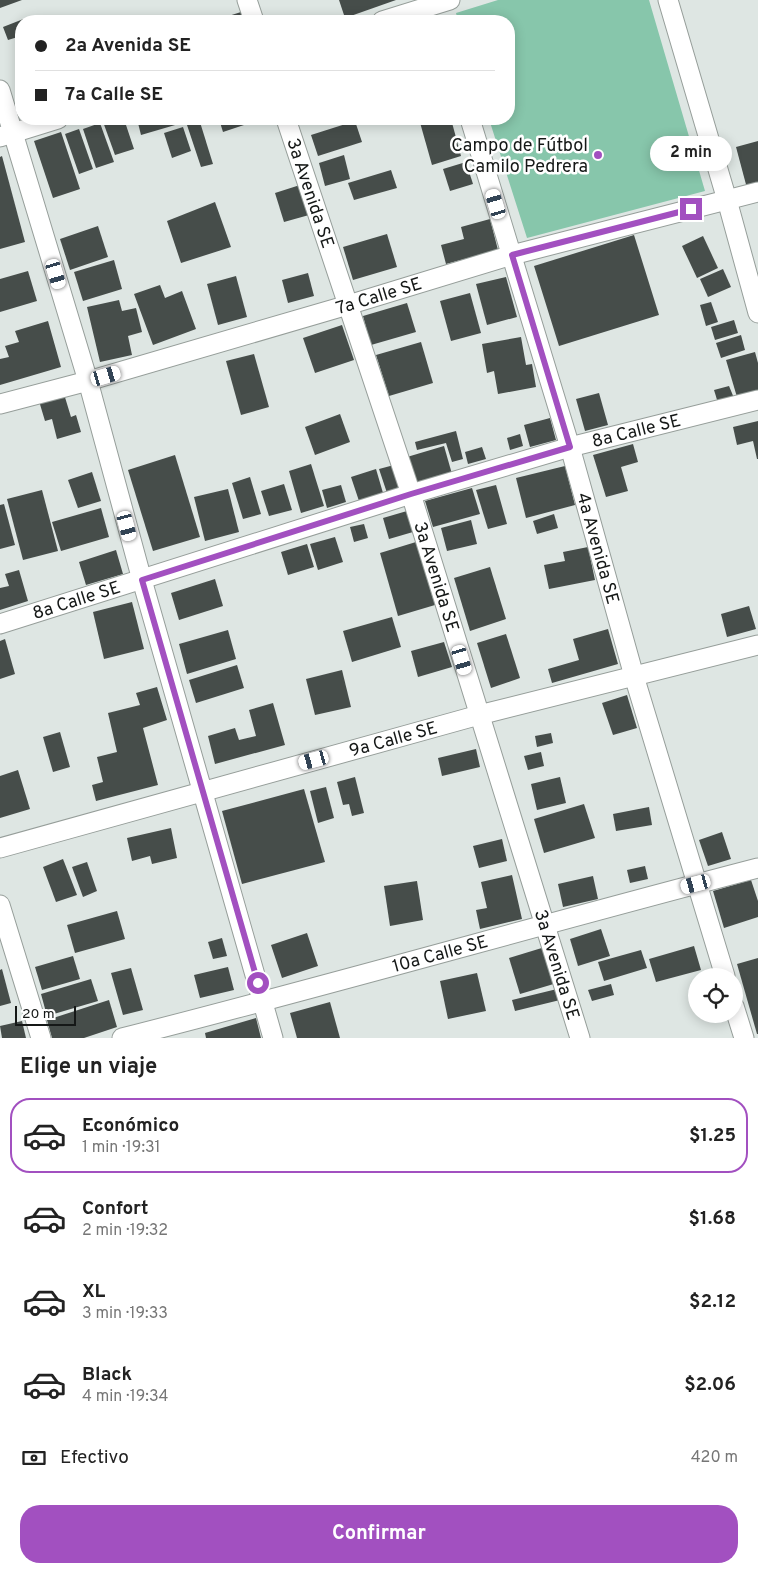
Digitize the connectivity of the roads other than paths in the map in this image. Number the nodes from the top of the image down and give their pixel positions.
1 (247, 0) edge
2 (668, 0) edge
3 (439, 6) edge
4 (252, 15) edge
5 (405, 15) edge
6 (0, 90) edge
7 (37, 125) edge
8 (288, 125) edge
9 (472, 125) edge
10 (6, 134) edge
11 (758, 192) edge
12 (727, 200) junction
13 (512, 255) junction
14 (348, 306) junction
15 (758, 313) edge
16 (88, 381) junction
17 (758, 400) edge
18 (0, 404) edge
19 (570, 447) junction
20 (411, 494) junction
21 (142, 580) junction
22 (0, 624) edge
23 (758, 645) edge
24 (634, 676) junction
25 (479, 715) junction
26 (203, 791) junction
27 (0, 848) edge
28 (758, 868) edge
29 (696, 884) junction
30 (0, 905) edge
31 (544, 925) junction
32 (722, 968) edge
33 (264, 1002) junction
34 (739, 1023) edge
35 (41, 1038) edge
36 (122, 1038) edge
37 (274, 1038) edge
38 (580, 1038) edge
39 (744, 1038) edge

1 - 4 street
2 - 12 street
3 - 5 street
6 - 10 street
7 - 10 street
8 - 14 street, 3a Avenida SE
9 - 13 street, 4a Avenida SE
10 - 16 street
11 - 12 street, 7a Calle SE
12 - 13 street, 7a Calle SE
12 - 15 street
13 - 14 street, 7a Calle SE
13 - 19 street, 4a Avenida SE
14 - 16 street, 7a Calle SE
14 - 20 street, 3a Avenida SE
16 - 18 street, 7a Calle SE
16 - 21 street
17 - 19 street, 8a Calle SE
19 - 20 street, 8a Calle SE
19 - 24 street, 4a Avenida SE
20 - 21 street, 8a Calle SE
20 - 25 street, 3a Avenida SE
21 - 22 street, 8a Calle SE
21 - 26 street
23 - 24 street, 9a Calle SE
24 - 25 street, 9a Calle SE
24 - 29 street, 4a Avenida SE
25 - 26 street, 9a Calle SE
25 - 31 street, 3a Avenida SE
26 - 27 street, 9a Calle SE
26 - 33 street
28 - 29 street, 10a Calle SE
29 - 31 street, 10a Calle SE
29 - 32 street, 4a Avenida SE
30 - 35 street
31 - 33 street, 10a Calle SE
31 - 38 street, 3a Avenida SE
33 - 36 street, 10a Calle SE
33 - 37 street
34 - 39 street

